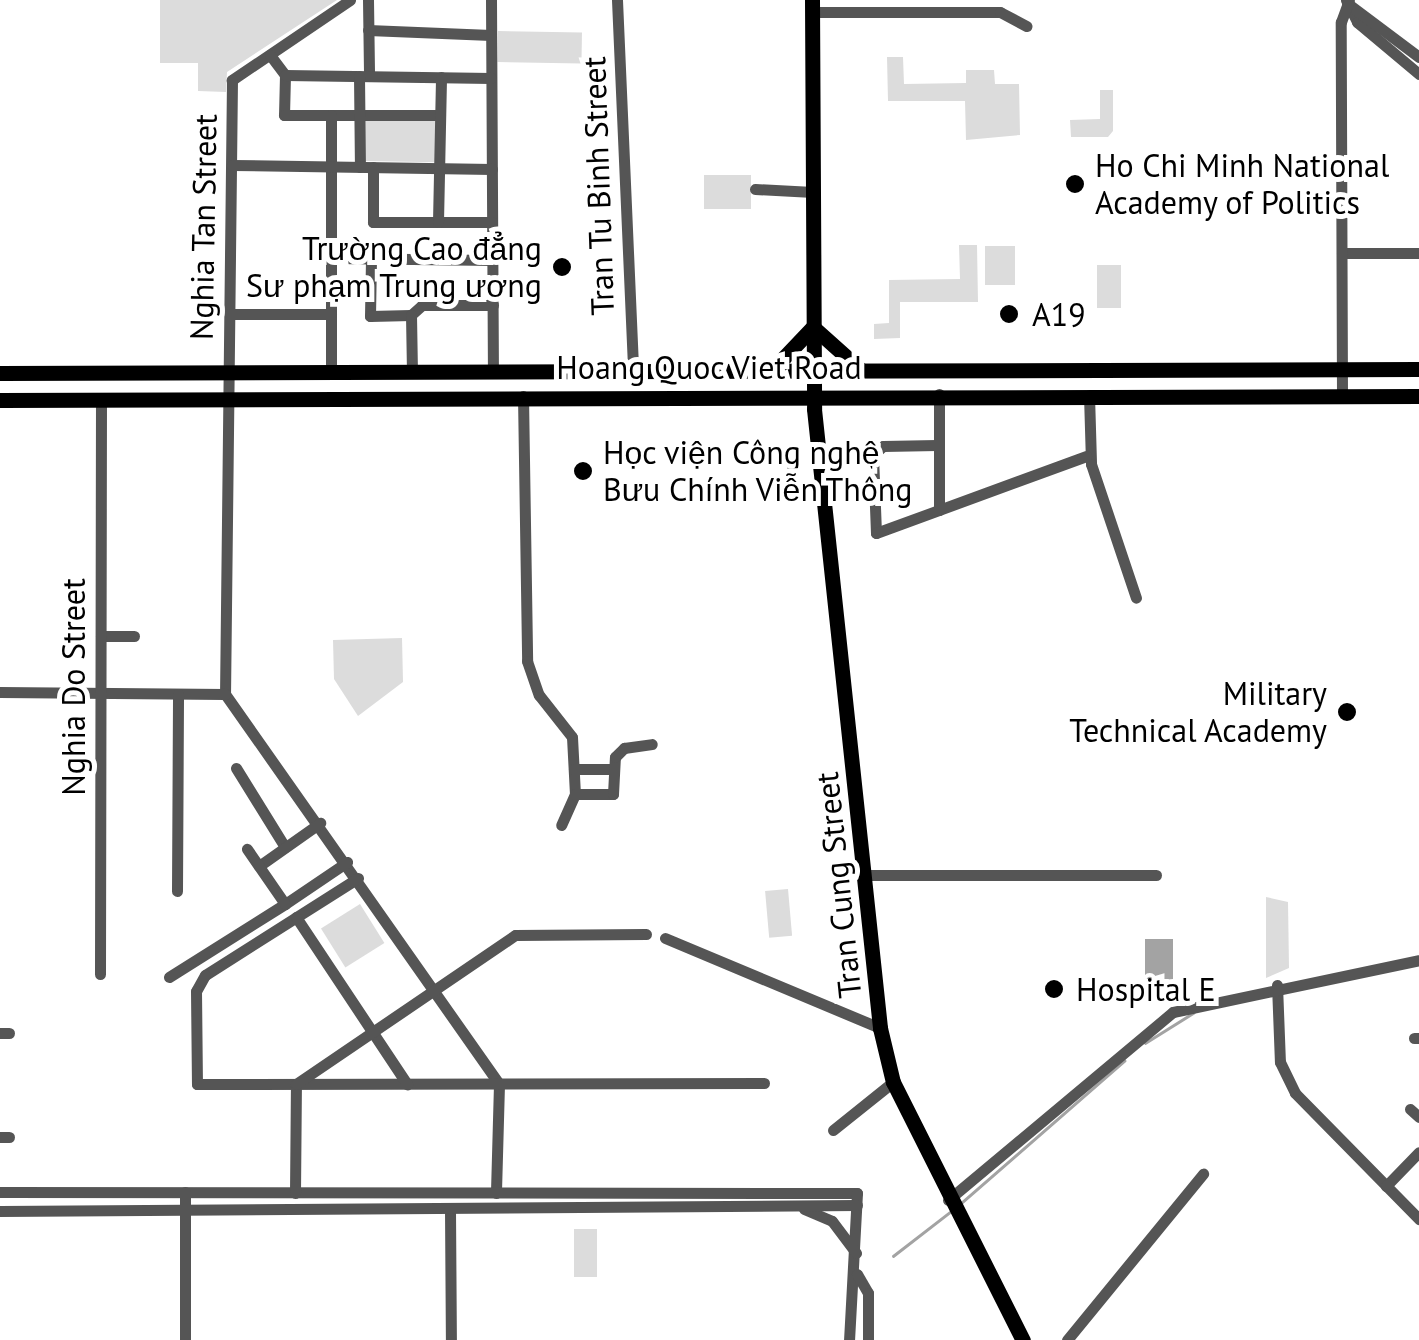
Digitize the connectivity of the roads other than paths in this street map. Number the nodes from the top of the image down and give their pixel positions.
1 (350, 0) edge
2 (368, 0) edge
3 (491, 0) edge
4 (618, 0) edge
5 (1345, 1) edge
6 (812, 6) edge
7 (1026, 26) dead end
8 (368, 30) junction
9 (491, 35) junction
10 (270, 55) junction
11 (1419, 56) edge
12 (1419, 74) edge
13 (284, 75) junction
14 (364, 76) junction
15 (441, 77) junction
16 (491, 78) junction
17 (330, 115) junction
18 (359, 115) junction
19 (440, 115) junction
20 (232, 164) junction
21 (330, 166) junction
22 (367, 167) junction
23 (438, 168) junction
24 (492, 169) junction
25 (756, 190) dead end
26 (813, 192) junction
27 (438, 222) junction
28 (492, 222) junction
29 (1342, 253) junction
30 (1419, 253) edge
31 (331, 258) junction
32 (370, 259) junction
33 (492, 260) junction
34 (493, 305) junction
35 (230, 314) junction
36 (331, 314) junction
37 (410, 315) junction
38 (812, 328) junction
39 (813, 369) junction
40 (860, 369) junction
41 (1342, 369) junction
42 (493, 370) junction
43 (633, 370) junction
44 (772, 370) junction
45 (1419, 370) edge
46 (412, 371) junction
47 (229, 372) junction
48 (331, 372) junction
49 (0, 373) edge
50 (813, 393) junction
51 (939, 394) junction
52 (1089, 394) junction
53 (523, 396) junction
54 (1342, 396) junction
55 (1419, 396) edge
56 (229, 398) junction
57 (101, 399) junction
58 (0, 400) edge
59 (937, 445) junction
60 (1086, 456) dead end
61 (938, 510) junction
62 (1136, 598) dead end
63 (101, 636) junction
64 (134, 636) dead end
65 (0, 692) edge
66 (101, 693) junction
67 (178, 694) junction
68 (225, 694) junction
69 (652, 744) dead end
70 (236, 768) dead end
71 (574, 769) junction
72 (613, 770) junction
73 (575, 794) junction
74 (320, 823) junction
75 (561, 825) dead end
76 (285, 847) junction
77 (247, 848) dead end
78 (347, 862) junction
79 (259, 866) junction
80 (867, 875) junction
81 (1156, 875) dead end
82 (358, 878) junction
83 (177, 891) dead end
84 (286, 904) junction
85 (296, 917) junction
86 (646, 934) dead end
87 (666, 938) dead end
88 (1419, 960) edge
89 (100, 974) dead end
90 (169, 977) dead end
91 (1278, 986) junction
92 (437, 990) junction
93 (880, 1028) junction
94 (374, 1032) junction
95 (893, 1082) junction
96 (296, 1084) junction
97 (406, 1084) junction
98 (499, 1084) junction
99 (764, 1084) dead end
100 (833, 1130) dead end
101 (1419, 1152) edge
102 (1203, 1174) dead end
103 (1386, 1186) junction
104 (0, 1192) edge
105 (185, 1192) junction
106 (295, 1193) junction
107 (496, 1193) junction
108 (857, 1199) junction
109 (950, 1205) junction
110 (804, 1209) junction
111 (450, 1210) junction
112 (0, 1211) edge
113 (185, 1211) junction
114 (1419, 1219) edge
115 (857, 1254) junction
116 (857, 1274) junction
117 (185, 1340) edge
118 (451, 1340) edge
119 (849, 1340) edge
120 (868, 1340) edge
121 (1023, 1340) edge
122 (1067, 1340) edge

1 - 10 street, Nghia Tan Street
2 - 8 street
3 - 9 street
4 - 43 street, Tran Tu Binh Street
5 - 11 street
5 - 12 street
5 - 29 street
6 - 7 street
6 - 26 main road, Tran Cung Street
8 - 9 street
8 - 14 street
9 - 16 street
10 - 13 street
10 - 20 street, Nghia Tan Street
13 - 14 street
13 - 17 street
14 - 15 street
14 - 18 street
15 - 16 street
15 - 19 street
16 - 24 street
17 - 18 street
17 - 21 street
18 - 19 street
18 - 22 street
19 - 23 street
20 - 21 street
20 - 35 street, Nghia Tan Street
21 - 22 street
21 - 31 street
22 - 23 street
22 - 27 street
23 - 24 street
23 - 27 street
24 - 28 street
25 - 26 street
26 - 38 main road, Tran Cung Street
27 - 28 street
28 - 33 street
29 - 30 street
29 - 41 street
31 - 32 street
31 - 36 street
32 - 33 street
32 - 37 street
33 - 34 street
34 - 37 street
34 - 42 street
35 - 36 street
35 - 47 street, Nghia Tan Street
36 - 48 street
37 - 46 street
38 - 39 main road, Tran Cung Street
38 - 40 main road
38 - 44 main road
39 - 40 main road, Hoang Quoc Viet Road
39 - 44 main road, Hoang Quoc Viet Road
39 - 50 main road, Tran Cung Street
40 - 41 main road, Hoang Quoc Viet Road
41 - 45 main road, Hoang Quoc Viet Road
41 - 54 street
42 - 43 main road, Hoang Quoc Viet Road
42 - 46 main road, Hoang Quoc Viet Road
43 - 44 main road, Hoang Quoc Viet Road
46 - 48 main road, Hoang Quoc Viet Road
47 - 48 main road, Hoang Quoc Viet Road
47 - 49 main road, Hoang Quoc Viet Road
47 - 56 street, Nghia Tan Street
50 - 51 main road, Hoang Quoc Viet Road
50 - 53 main road, Hoang Quoc Viet Road
50 - 80 main road, Tran Cung Street
51 - 52 main road, Hoang Quoc Viet Road
51 - 59 street
52 - 54 main road, Hoang Quoc Viet Road
52 - 62 street
53 - 56 main road, Hoang Quoc Viet Road
53 - 71 street
54 - 55 main road, Hoang Quoc Viet Road
56 - 57 main road, Hoang Quoc Viet Road
56 - 68 street, Nghia Tan Street
57 - 58 main road, Hoang Quoc Viet Road
57 - 63 street, Nghia Do Street
59 - 61 street
59 - 61 street
60 - 61 street
63 - 64 street
63 - 66 street, Nghia Do Street
65 - 66 street
66 - 67 street
66 - 89 street, Nghia Do Street
67 - 68 street
67 - 83 street
68 - 74 street
69 - 72 street
70 - 76 street
71 - 72 street
71 - 73 street
72 - 73 street
73 - 75 street
74 - 76 street
74 - 78 street
76 - 79 street
77 - 79 street
78 - 82 street
78 - 84 street
79 - 84 street
80 - 81 street
80 - 93 main road, Tran Cung Street
82 - 85 street
82 - 92 street
84 - 90 street
85 - 94 street
85 - 96 street
86 - 92 street
87 - 93 street
88 - 91 street
91 - 103 street
91 - 109 street
92 - 94 street
92 - 98 street
93 - 95 main road, Tran Cung Street
94 - 96 street
94 - 97 street
95 - 100 street
95 - 109 main road, Tran Cung Street
96 - 97 street
96 - 106 street
97 - 98 street
98 - 99 street
98 - 107 street
101 - 103 street
102 - 122 street
103 - 114 street
104 - 105 street
105 - 106 street
105 - 113 street
106 - 107 street
107 - 108 street
108 - 110 street
108 - 115 street
109 - 121 main road, Tran Cung Street
110 - 111 street
110 - 115 street
111 - 113 street
111 - 118 street
112 - 113 street
113 - 117 street
115 - 116 street
116 - 119 street
116 - 120 street

